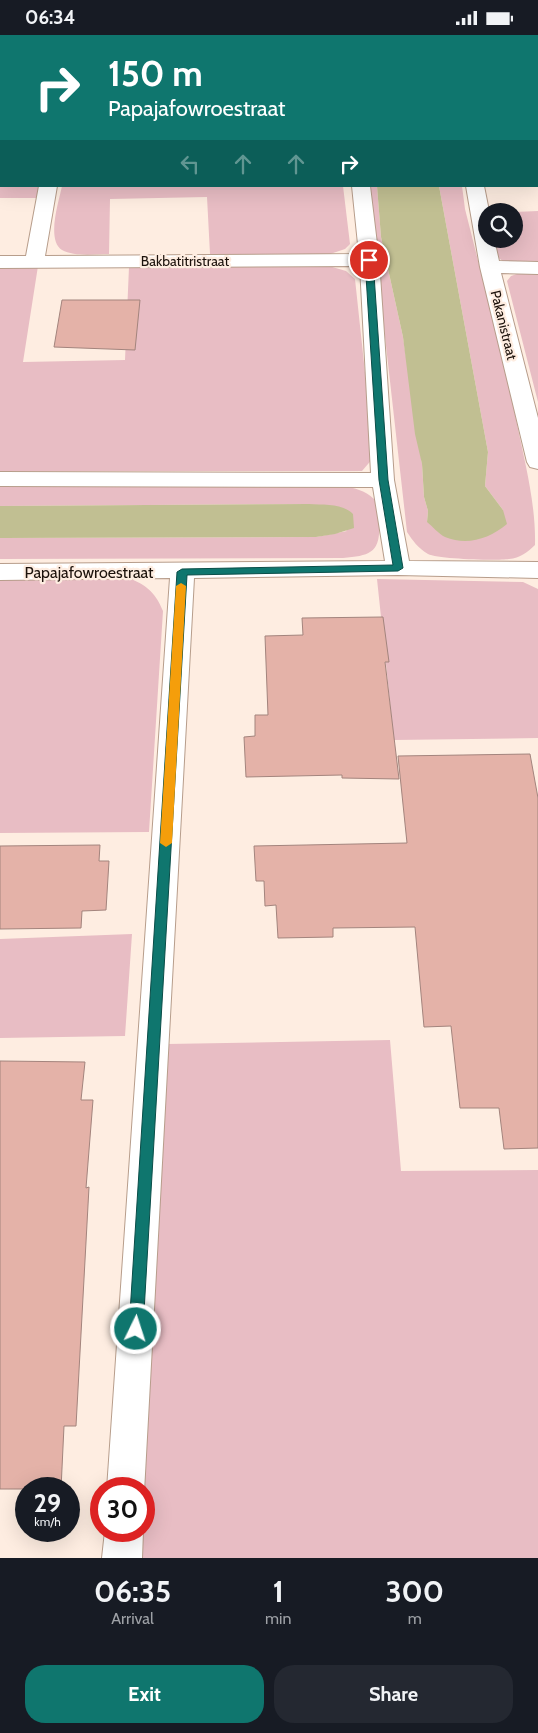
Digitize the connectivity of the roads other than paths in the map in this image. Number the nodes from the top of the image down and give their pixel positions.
1 (48, 187) edge
2 (361, 187) edge
3 (475, 187) edge
4 (369, 260) junction
5 (0, 262) edge
6 (34, 262) junction
7 (490, 267) junction
8 (538, 268) edge
9 (538, 462) edge
10 (0, 479) edge
11 (383, 480) junction
12 (398, 568) junction
13 (538, 570) edge
14 (0, 572) edge
15 (182, 572) junction
16 (127, 1477) edge
17 (123, 1542) edge
18 (122, 1558) edge

1 - 6 street
2 - 4 street
3 - 7 street, Pakanistraat
4 - 6 street, Bakbatitristraat
4 - 11 street
5 - 6 street, Bakbatitristraat
7 - 8 street
7 - 9 street, Pakanistraat
10 - 11 street
11 - 12 street
12 - 13 street, Papajafowroestraat
12 - 15 street, Papajafowroestraat
14 - 15 street, Papajafowroestraat
15 - 16 street
17 - 18 street

